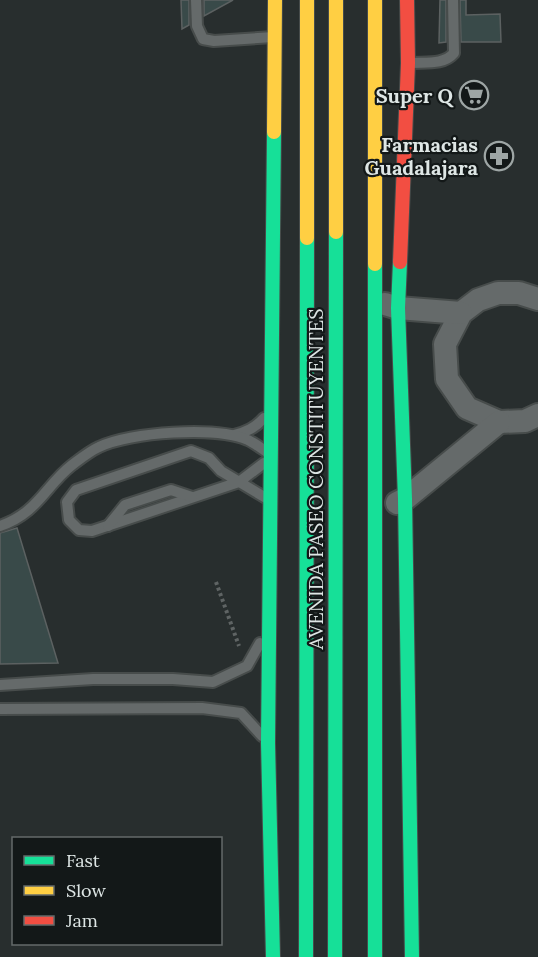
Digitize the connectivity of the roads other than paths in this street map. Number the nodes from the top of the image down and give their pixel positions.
1 (196, 0) edge
2 (275, 0) edge
3 (307, 0) edge
4 (336, 0) edge
5 (375, 0) edge
6 (407, 0) edge
7 (453, 0) edge
8 (275, 37) junction
9 (408, 63) junction
10 (538, 300) edge
11 (375, 301) junction
12 (399, 308) junction
13 (461, 313) junction
14 (272, 409) junction
15 (499, 422) junction
16 (534, 423) edge
17 (232, 436) junction
18 (271, 456) junction
19 (239, 482) junction
20 (405, 499) junction
21 (269, 500) junction
22 (375, 514) junction
23 (0, 526) edge
24 (270, 615) junction
25 (0, 685) edge
26 (0, 710) edge
27 (268, 743) junction
28 (273, 957) edge
29 (306, 957) edge
30 (335, 957) edge
31 (375, 957) edge
32 (412, 957) edge

1 - 8 lane
2 - 8 main road
3 - 29 main road, AVENIDA PASEO CONSTITUYENTES
4 - 30 main road, AVENIDA PASEO CONSTITUYENTES
5 - 11 main road
6 - 9 main road
7 - 9 lane
8 - 14 main road
9 - 12 main road
10 - 13 street
11 - 12 street
11 - 22 main road
12 - 13 street
12 - 20 main road
13 - 15 street
14 - 17 lane
14 - 18 main road
15 - 16 street
15 - 20 street
17 - 18 lane
17 - 23 lane
18 - 19 lane
18 - 21 main road
19 - 19 lane
19 - 21 lane
20 - 22 street
20 - 32 main road
21 - 24 main road
22 - 31 main road
24 - 25 lane
24 - 27 main road
26 - 27 lane
27 - 28 main road

